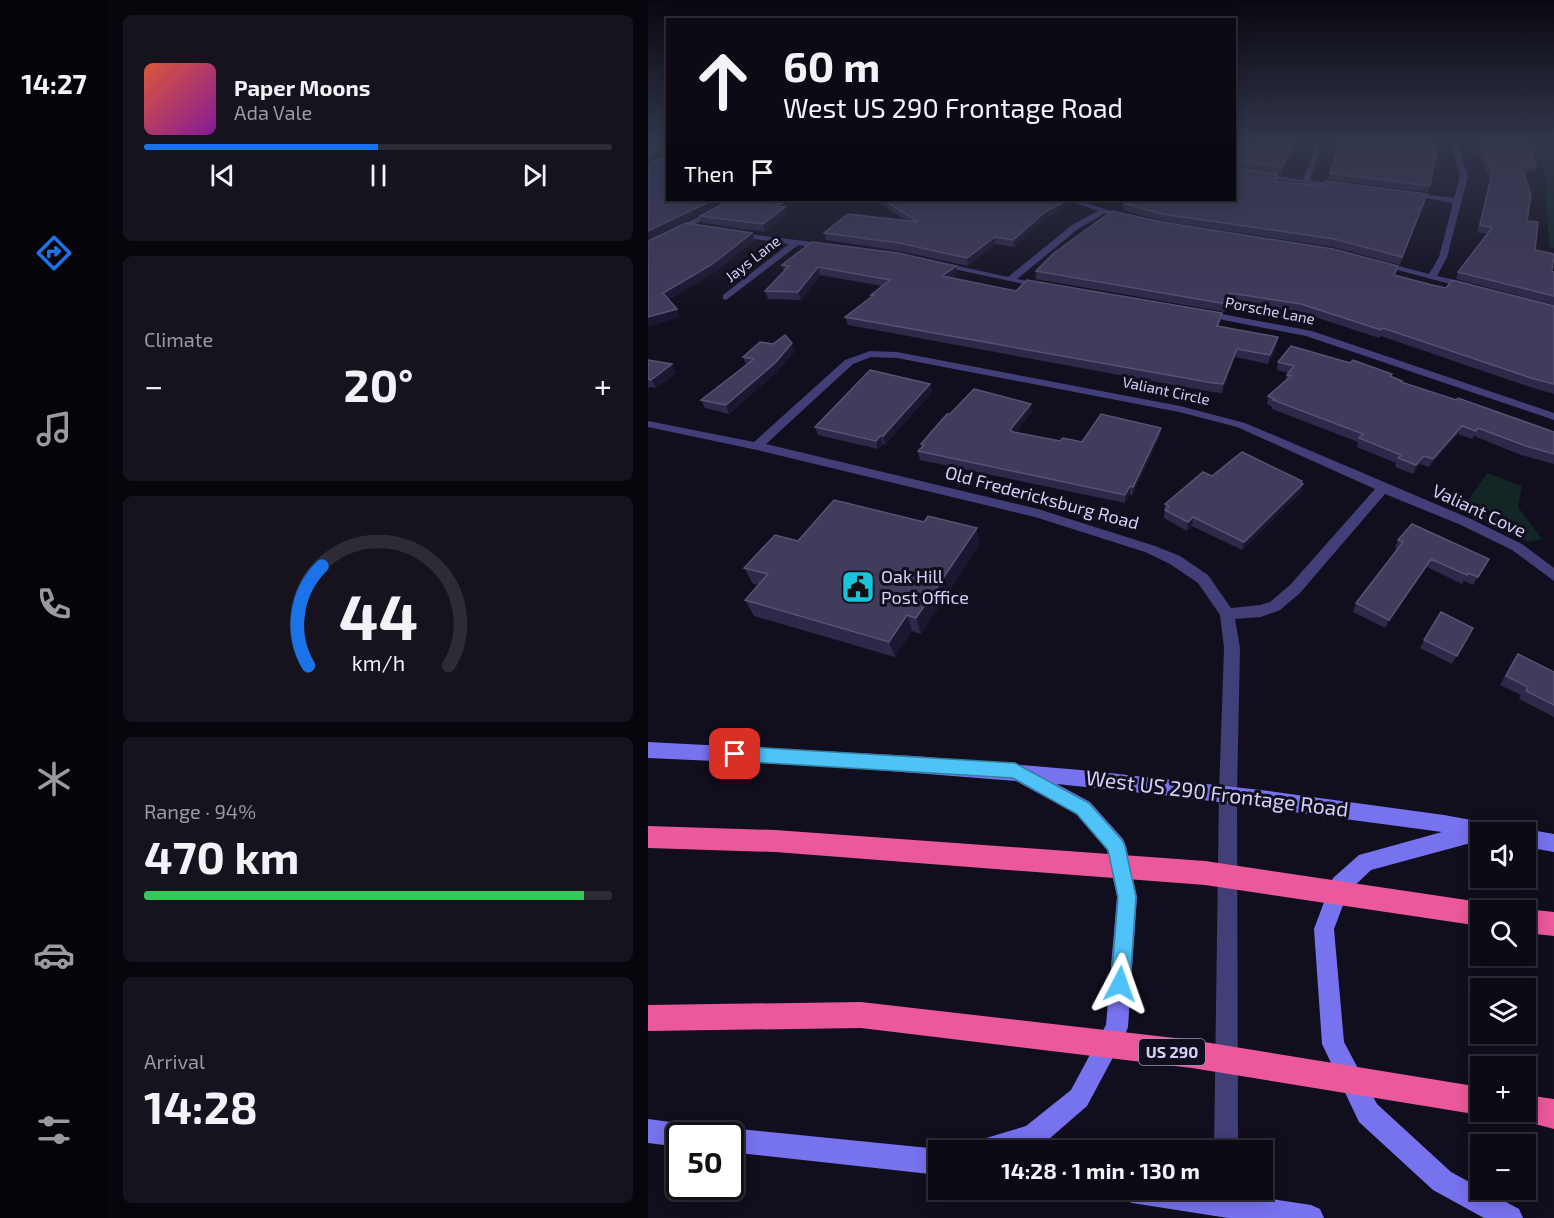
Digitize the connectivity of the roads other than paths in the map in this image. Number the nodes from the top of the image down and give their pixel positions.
1 (1427, 197) edge
2 (1458, 197) edge
3 (736, 201) edge
4 (1074, 201) edge
5 (1457, 201) junction
6 (1104, 212) junction
7 (1133, 219) edge
8 (687, 225) junction
9 (796, 243) junction
10 (648, 245) edge
11 (843, 248) edge
12 (1365, 260) edge
13 (933, 263) edge
14 (1432, 277) junction
15 (1010, 280) junction
16 (1050, 288) edge
17 (1475, 288) edge
18 (726, 297) dead end
19 (1186, 311) edge
20 (1554, 417) edge
21 (648, 423) edge
22 (757, 446) junction
23 (1383, 488) junction
24 (1554, 576) edge
25 (1227, 614) junction
26 (648, 750) edge
27 (1015, 770) junction
28 (1228, 792) junction
29 (1470, 828) edge
30 (1470, 836) edge
31 (648, 837) edge
32 (1536, 840) edge
33 (1554, 843) edge
34 (1470, 913) edge
35 (1536, 922) edge
36 (1554, 924) edge
37 (648, 1018) edge
38 (1470, 1099) edge
39 (1536, 1111) edge
40 (1554, 1114) edge
41 (648, 1131) edge
42 (666, 1133) edge
43 (1021, 1140) edge
44 (1226, 1140) edge
45 (744, 1141) edge
46 (928, 1161) edge
47 (1199, 1200) edge
48 (1226, 1204) edge
49 (1311, 1218) edge
50 (1510, 1218) edge

1 - 5 street
2 - 5 street
3 - 8 street
4 - 6 street
5 - 14 street
6 - 7 street
6 - 15 street
8 - 9 street
8 - 10 street
9 - 11 street
9 - 18 street, Jays Lane
12 - 14 street
13 - 15 street
14 - 17 street
15 - 16 street
19 - 20 street, Porsche Lane
21 - 22 street, Old Fredericksburg Road
22 - 23 street, Valiant Circle
22 - 25 street, Old Fredericksburg Road
23 - 24 street, Valiant Cove
23 - 25 street
25 - 28 street, Old Fredericksburg Road
26 - 27 main road, West US 290 Frontage Road
27 - 28 main road, West US 290 Frontage Road
27 - 43 main road
28 - 29 main road, West US 290 Frontage Road
28 - 44 street, Old Fredericksburg Road
30 - 50 main road
31 - 34 highway
32 - 33 main road
35 - 36 highway
37 - 38 highway, US 290
39 - 40 highway
41 - 42 main road
45 - 46 main road
47 - 48 main road
48 - 49 main road

